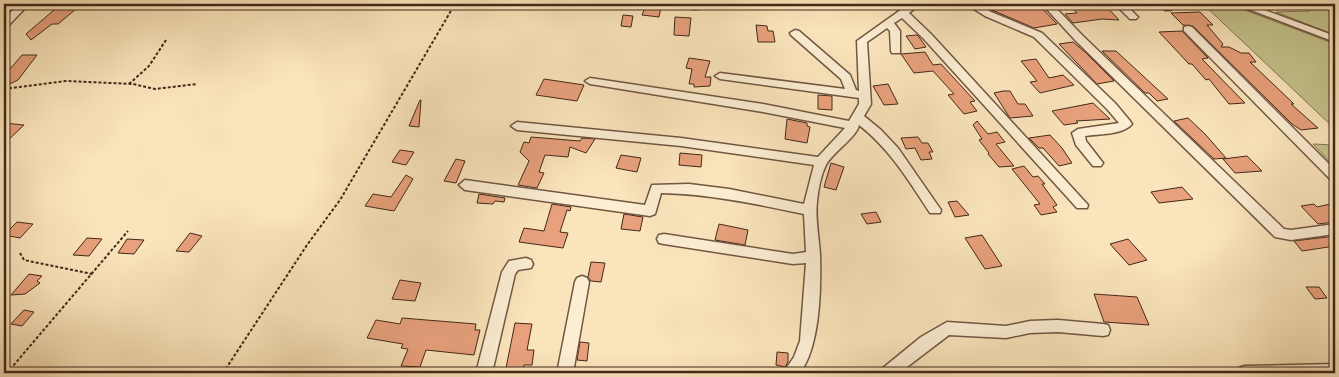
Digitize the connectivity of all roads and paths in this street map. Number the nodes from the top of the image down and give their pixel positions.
1 (24, 4) edge
2 (455, 4) edge
3 (683, 4) edge
4 (915, 4) edge
5 (971, 4) edge
6 (1047, 4) edge
7 (1120, 4) edge
8 (1240, 4) edge
9 (701, 6) dead end
10 (903, 13) junction
11 (1133, 17) dead end
12 (4, 24) edge
13 (889, 24) junction
14 (1188, 29) dead end
15 (795, 33) dead end
16 (1335, 39) edge
17 (166, 40) dead end
18 (896, 51) dead end
19 (720, 76) dead end
20 (590, 81) dead end
21 (129, 84) junction
22 (196, 84) dead end
23 (4, 89) edge
24 (858, 94) junction
25 (856, 122) junction
26 (517, 126) dead end
27 (821, 162) junction
28 (1097, 163) dead end
29 (1335, 178) edge
30 (465, 185) dead end
31 (1082, 205) dead end
32 (811, 210) junction
33 (935, 210) dead end
34 (1335, 229) edge
35 (128, 231) dead end
36 (664, 239) dead end
37 (20, 253) dead end
38 (813, 257) junction
39 (526, 264) dead end
40 (92, 274) junction
41 (582, 282) dead end
42 (1103, 330) dead end
43 (1335, 371) edge
44 (7, 373) edge
45 (223, 373) edge
46 (484, 373) edge
47 (565, 373) edge
48 (791, 373) edge
49 (888, 373) edge
50 (1244, 373) edge

1 - 12 street
2 - 45 path
3 - 9 street
4 - 10 street
5 - 28 street
6 - 34 street
7 - 11 street
8 - 16 street
10 - 13 street
10 - 31 street
13 - 18 street
13 - 24 street
14 - 29 street
15 - 24 street
17 - 21 path
19 - 24 street
20 - 25 street
21 - 22 path
21 - 23 path
24 - 25 street
25 - 27 street
25 - 33 street
26 - 27 street
27 - 32 street
30 - 32 street
32 - 38 street
35 - 40 path
36 - 38 street
37 - 40 path
38 - 48 street
39 - 46 street
40 - 44 path
41 - 47 street
42 - 49 street
43 - 50 street

